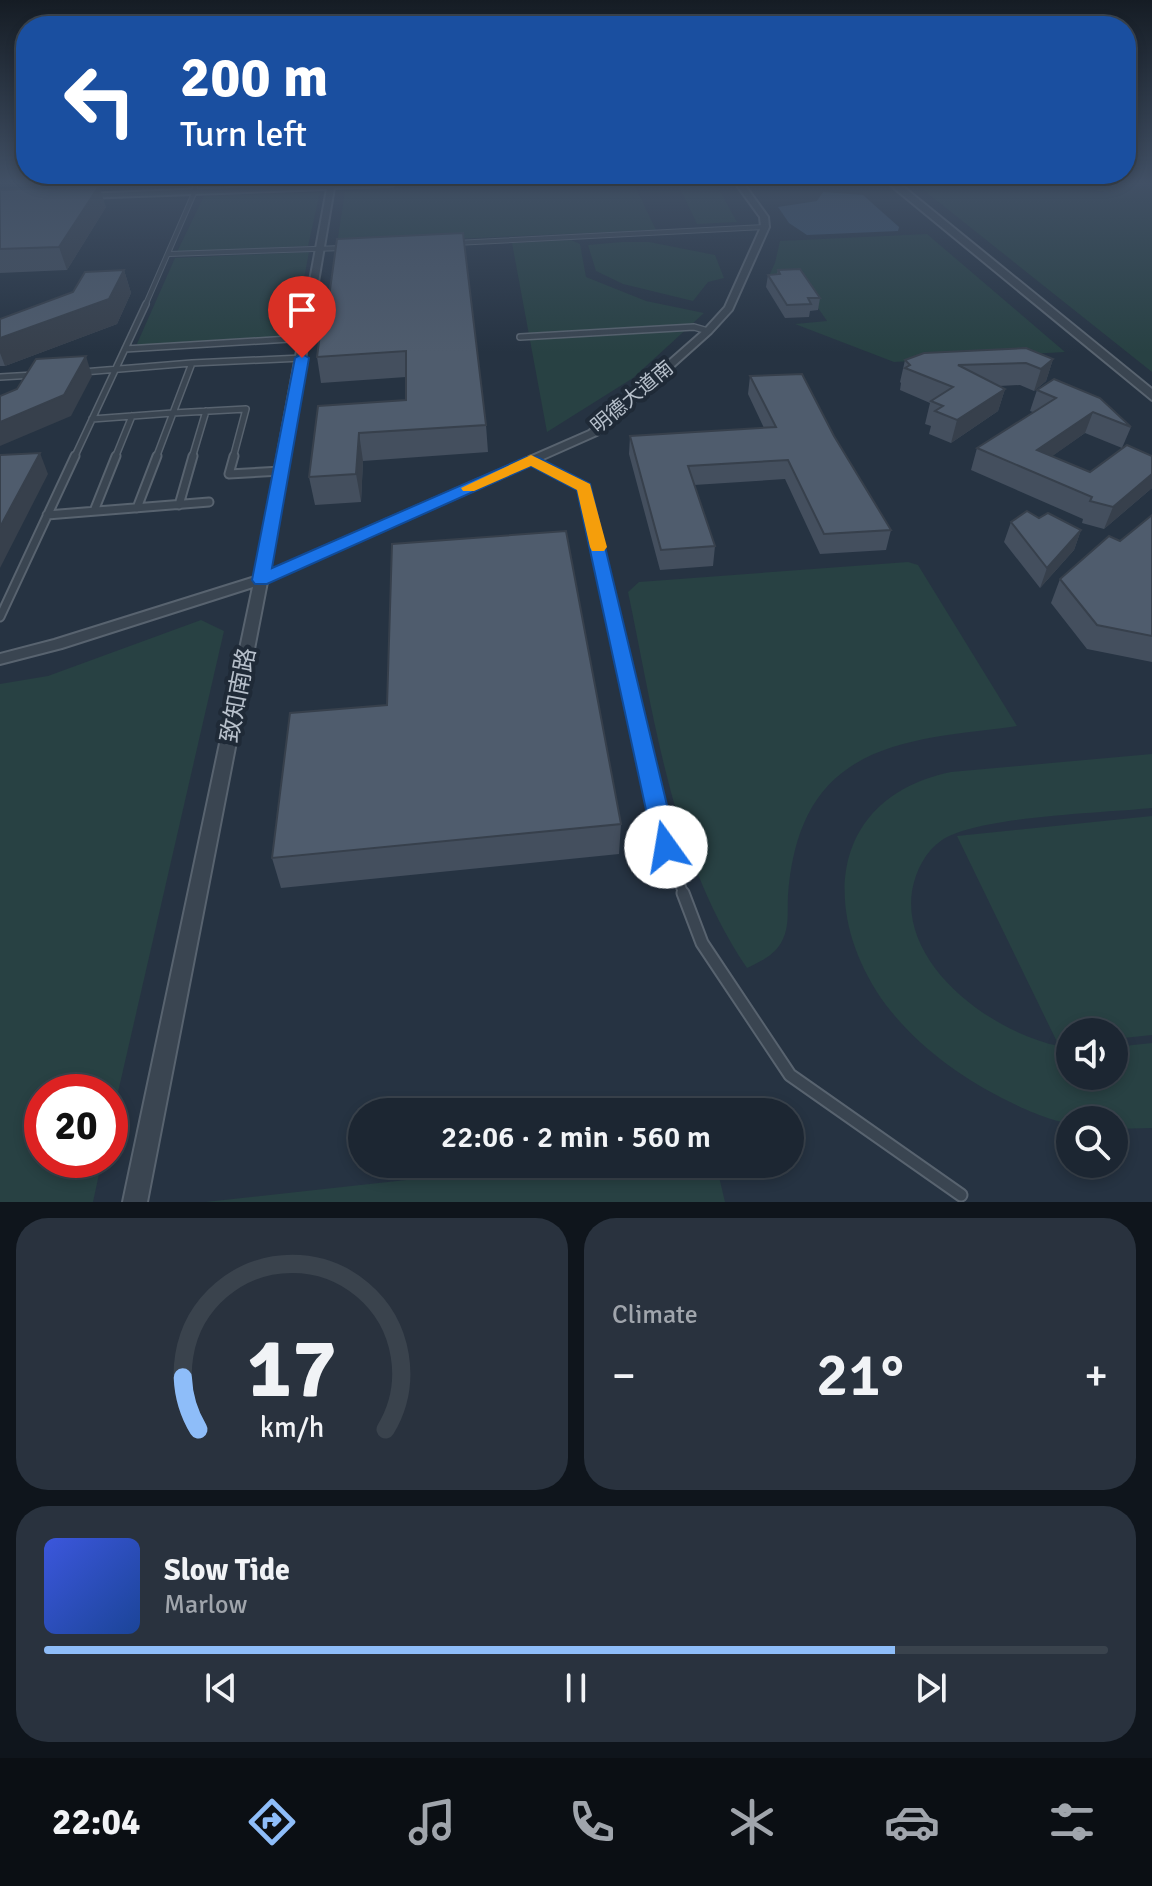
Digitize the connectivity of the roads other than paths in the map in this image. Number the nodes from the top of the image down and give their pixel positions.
1 (174, 240) edge
2 (323, 240) edge
3 (507, 240) edge
4 (759, 240) edge
5 (962, 240) edge
6 (450, 243) edge
7 (354, 247) edge
8 (322, 249) junction
9 (169, 254) junction
10 (708, 331) junction
11 (520, 337) dead end
12 (306, 338) junction
13 (125, 349) junction
14 (302, 358) junction
15 (192, 363) junction
16 (114, 369) junction
17 (71, 372) edge
18 (43, 374) edge
19 (0, 377) edge
20 (1152, 396) edge
21 (206, 411) junction
22 (173, 413) junction
23 (132, 416) junction
24 (92, 419) junction
25 (531, 460) junction
26 (281, 471) junction
27 (209, 502) dead end
28 (179, 505) junction
29 (137, 508) junction
30 (94, 511) junction
31 (47, 515) junction
32 (261, 580) junction
33 (0, 617) edge
34 (0, 659) edge
35 (961, 1195) dead end
36 (135, 1202) edge

1 - 9 lane
2 - 8 street, 致知南路
3 - 6 lane
4 - 10 street, 明德大道南
5 - 20 street
7 - 8 lane
8 - 9 lane
8 - 12 street, 致知南路
9 - 13 lane
10 - 11 lane
10 - 25 street, 明德大道南
12 - 13 lane
12 - 14 street, 致知南路
13 - 16 lane
14 - 15 lane
14 - 26 street, 致知南路
15 - 16 lane
15 - 22 lane
16 - 17 lane
16 - 24 lane
18 - 19 lane
21 - 22 lane
21 - 26 lane
21 - 28 lane
22 - 23 lane
22 - 29 lane
23 - 24 lane
23 - 30 lane
24 - 31 lane
25 - 32 street, 明德大道南
25 - 35 lane
26 - 32 street, 致知南路
27 - 28 lane
28 - 29 lane
29 - 30 lane
30 - 31 lane
31 - 33 lane
32 - 34 street, 明德大道南
32 - 36 street, 致知南路

